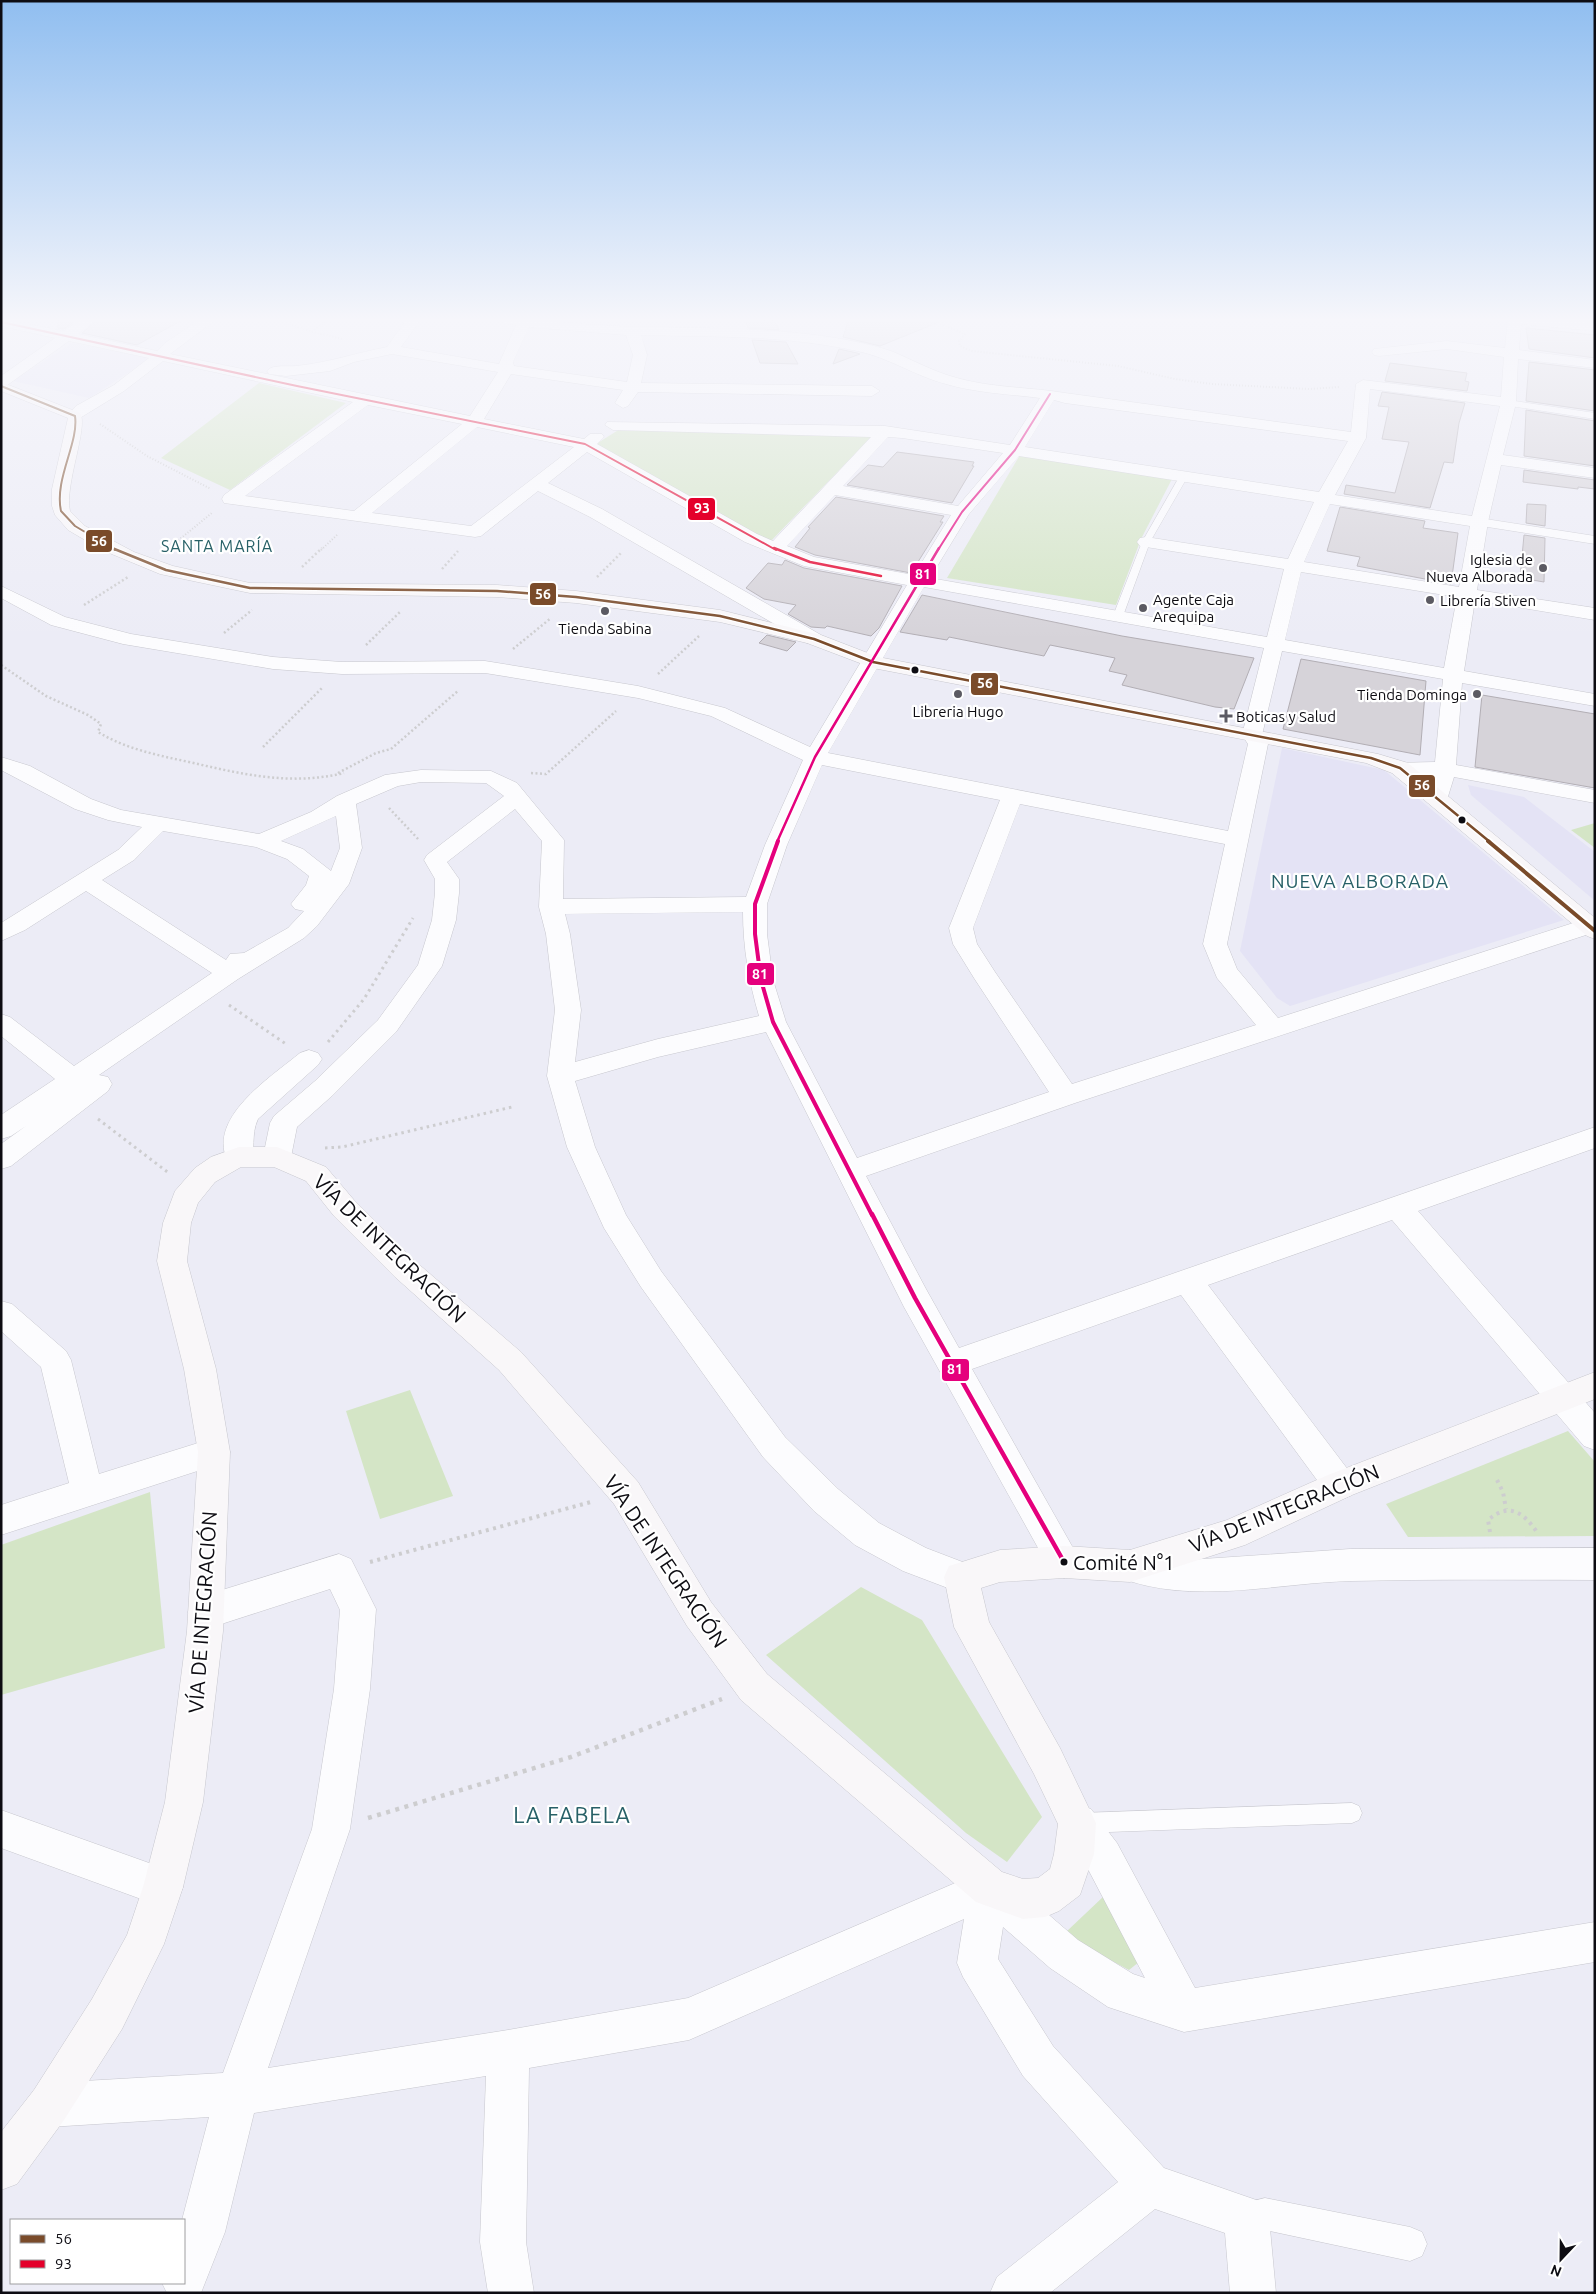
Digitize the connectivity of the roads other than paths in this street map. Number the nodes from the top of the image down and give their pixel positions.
1 (73, 426) edge
2 (329, 426) edge
3 (469, 426) edge
4 (494, 426) edge
5 (611, 426) edge
6 (661, 426) edge
7 (1029, 426) edge
8 (1274, 426) edge
9 (1359, 426) edge
10 (1503, 426) edge
11 (885, 431) junction
12 (1358, 438) junction
13 (585, 444) junction
14 (1014, 450) junction
15 (1496, 459) junction
16 (1595, 473) edge
17 (1184, 476) junction
18 (535, 483) junction
19 (829, 489) junction
20 (1325, 497) junction
21 (962, 512) junction
22 (358, 517) junction
23 (1479, 522) junction
24 (1595, 540) edge
25 (1146, 542) junction
26 (775, 549) junction
27 (1294, 565) junction
28 (918, 582) junction
29 (1, 591) edge
30 (1466, 593) junction
31 (1595, 614) edge
32 (1118, 616) junction
33 (814, 639) junction
34 (1275, 643) junction
35 (873, 662) junction
36 (1453, 675) junction
37 (1595, 700) edge
38 (1252, 736) junction
39 (816, 757) junction
40 (1400, 768) junction
41 (1445, 769) junction
42 (8, 772) edge
43 (1013, 795) junction
44 (1595, 797) edge
45 (516, 798) junction
46 (1438, 798) junction
47 (345, 801) junction
48 (158, 824) junction
49 (1237, 840) junction
50 (261, 841) junction
51 (86, 881) junction
52 (755, 904) junction
53 (551, 907) junction
54 (1593, 927) edge
55 (1, 933) edge
56 (296, 933) junction
57 (229, 973) junction
58 (773, 1022) junction
59 (1, 1023) edge
60 (1272, 1028) junction
61 (309, 1059) road end
62 (560, 1076) junction
63 (75, 1091) junction
64 (1066, 1096) junction
65 (1, 1129) edge
66 (1594, 1139) edge
67 (280, 1146) junction
68 (239, 1158) junction
69 (1, 1159) edge
70 (850, 1171) junction
71 (1398, 1207) junction
72 (1187, 1280) junction
73 (1, 1312) edge
74 (953, 1363) junction
75 (1595, 1385) edge
76 (1563, 1397) junction
77 (1595, 1436) edge
78 (214, 1452) junction
79 (1340, 1485) junction
80 (87, 1491) junction
81 (1, 1520) edge
82 (1064, 1562) junction
83 (1595, 1564) edge
84 (1130, 1566) junction
85 (961, 1577) junction
86 (206, 1612) junction
87 (1352, 1813) dead end
88 (1077, 1823) junction
89 (1, 1829) edge
90 (163, 1886) junction
91 (990, 1888) junction
92 (1595, 1942) edge
93 (1184, 2010) junction
94 (508, 2052) junction
95 (238, 2094) junction
96 (50, 2105) junction
97 (1, 2168) edge
98 (1150, 2185) junction
99 (1246, 2218) junction
100 (1410, 2244) dead end
101 (185, 2276) edge
102 (511, 2293) edge
103 (1013, 2293) edge
104 (1253, 2293) edge

1 - 33 main road
2 - 22 street
3 - 22 street
4 - 13 street
5 - 13 street
6 - 11 street
7 - 14 street
8 - 12 street
9 - 12 street
10 - 15 street
11 - 14 street
11 - 19 street
12 - 20 street
13 - 18 street
13 - 26 street
14 - 17 street
14 - 21 street
15 - 16 street
15 - 23 street
17 - 20 street
17 - 25 lane
18 - 22 street
18 - 33 street
19 - 21 street
19 - 26 street
20 - 23 street
20 - 27 street
21 - 28 street
23 - 24 street
23 - 30 street
25 - 27 street
25 - 32 lane
26 - 28 street
27 - 30 street
27 - 34 street
28 - 32 street
28 - 35 street
29 - 39 street
30 - 31 street
30 - 36 street
32 - 34 street
33 - 35 main road
34 - 36 street
34 - 38 street
35 - 38 main road
35 - 39 street
36 - 37 street
36 - 41 street
38 - 40 main road
38 - 49 street
39 - 43 street
39 - 52 street
40 - 41 street
40 - 46 main road
41 - 44 street
41 - 46 street
42 - 48 street
43 - 49 street
43 - 64 street
45 - 47 street
45 - 53 street
45 - 67 street
46 - 54 main road
47 - 50 street
47 - 56 street
48 - 50 street
48 - 51 street
49 - 60 street
50 - 57 street
51 - 55 street
51 - 57 street
52 - 53 street
52 - 58 street
53 - 62 street
54 - 60 street
56 - 57 street
56 - 63 street
57 - 63 street
58 - 62 street
58 - 70 street
59 - 63 street
60 - 64 street
61 - 68 street
62 - 85 street
63 - 65 street
63 - 69 street
64 - 70 street
66 - 71 street
67 - 68 main road, VÍA DE INTEGRACIÓN
67 - 91 main road, VÍA DE INTEGRACIÓN
68 - 78 main road, VÍA DE INTEGRACIÓN
70 - 74 street
71 - 72 street
71 - 76 street
72 - 74 street
72 - 79 street
73 - 80 street
74 - 82 street
75 - 76 main road, VÍA DE INTEGRACIÓN
76 - 77 street
76 - 79 main road, VÍA DE INTEGRACIÓN
78 - 80 street
78 - 86 main road, VÍA DE INTEGRACIÓN
79 - 84 main road, VÍA DE INTEGRACIÓN
80 - 81 street
82 - 84 main road, VÍA DE INTEGRACIÓN
82 - 85 main road, VÍA DE INTEGRACIÓN
83 - 84 street
85 - 88 main road
86 - 90 main road, VÍA DE INTEGRACIÓN
86 - 95 street
87 - 88 lane
88 - 91 main road, VÍA DE INTEGRACIÓN
88 - 93 street
89 - 90 street
90 - 96 main road, VÍA DE INTEGRACIÓN
91 - 93 street
91 - 94 street
91 - 98 street
92 - 93 street
94 - 95 street
94 - 102 street
95 - 96 street
95 - 101 street
96 - 97 main road, VÍA DE INTEGRACIÓN
98 - 99 street
98 - 103 street
99 - 100 street
99 - 104 street

